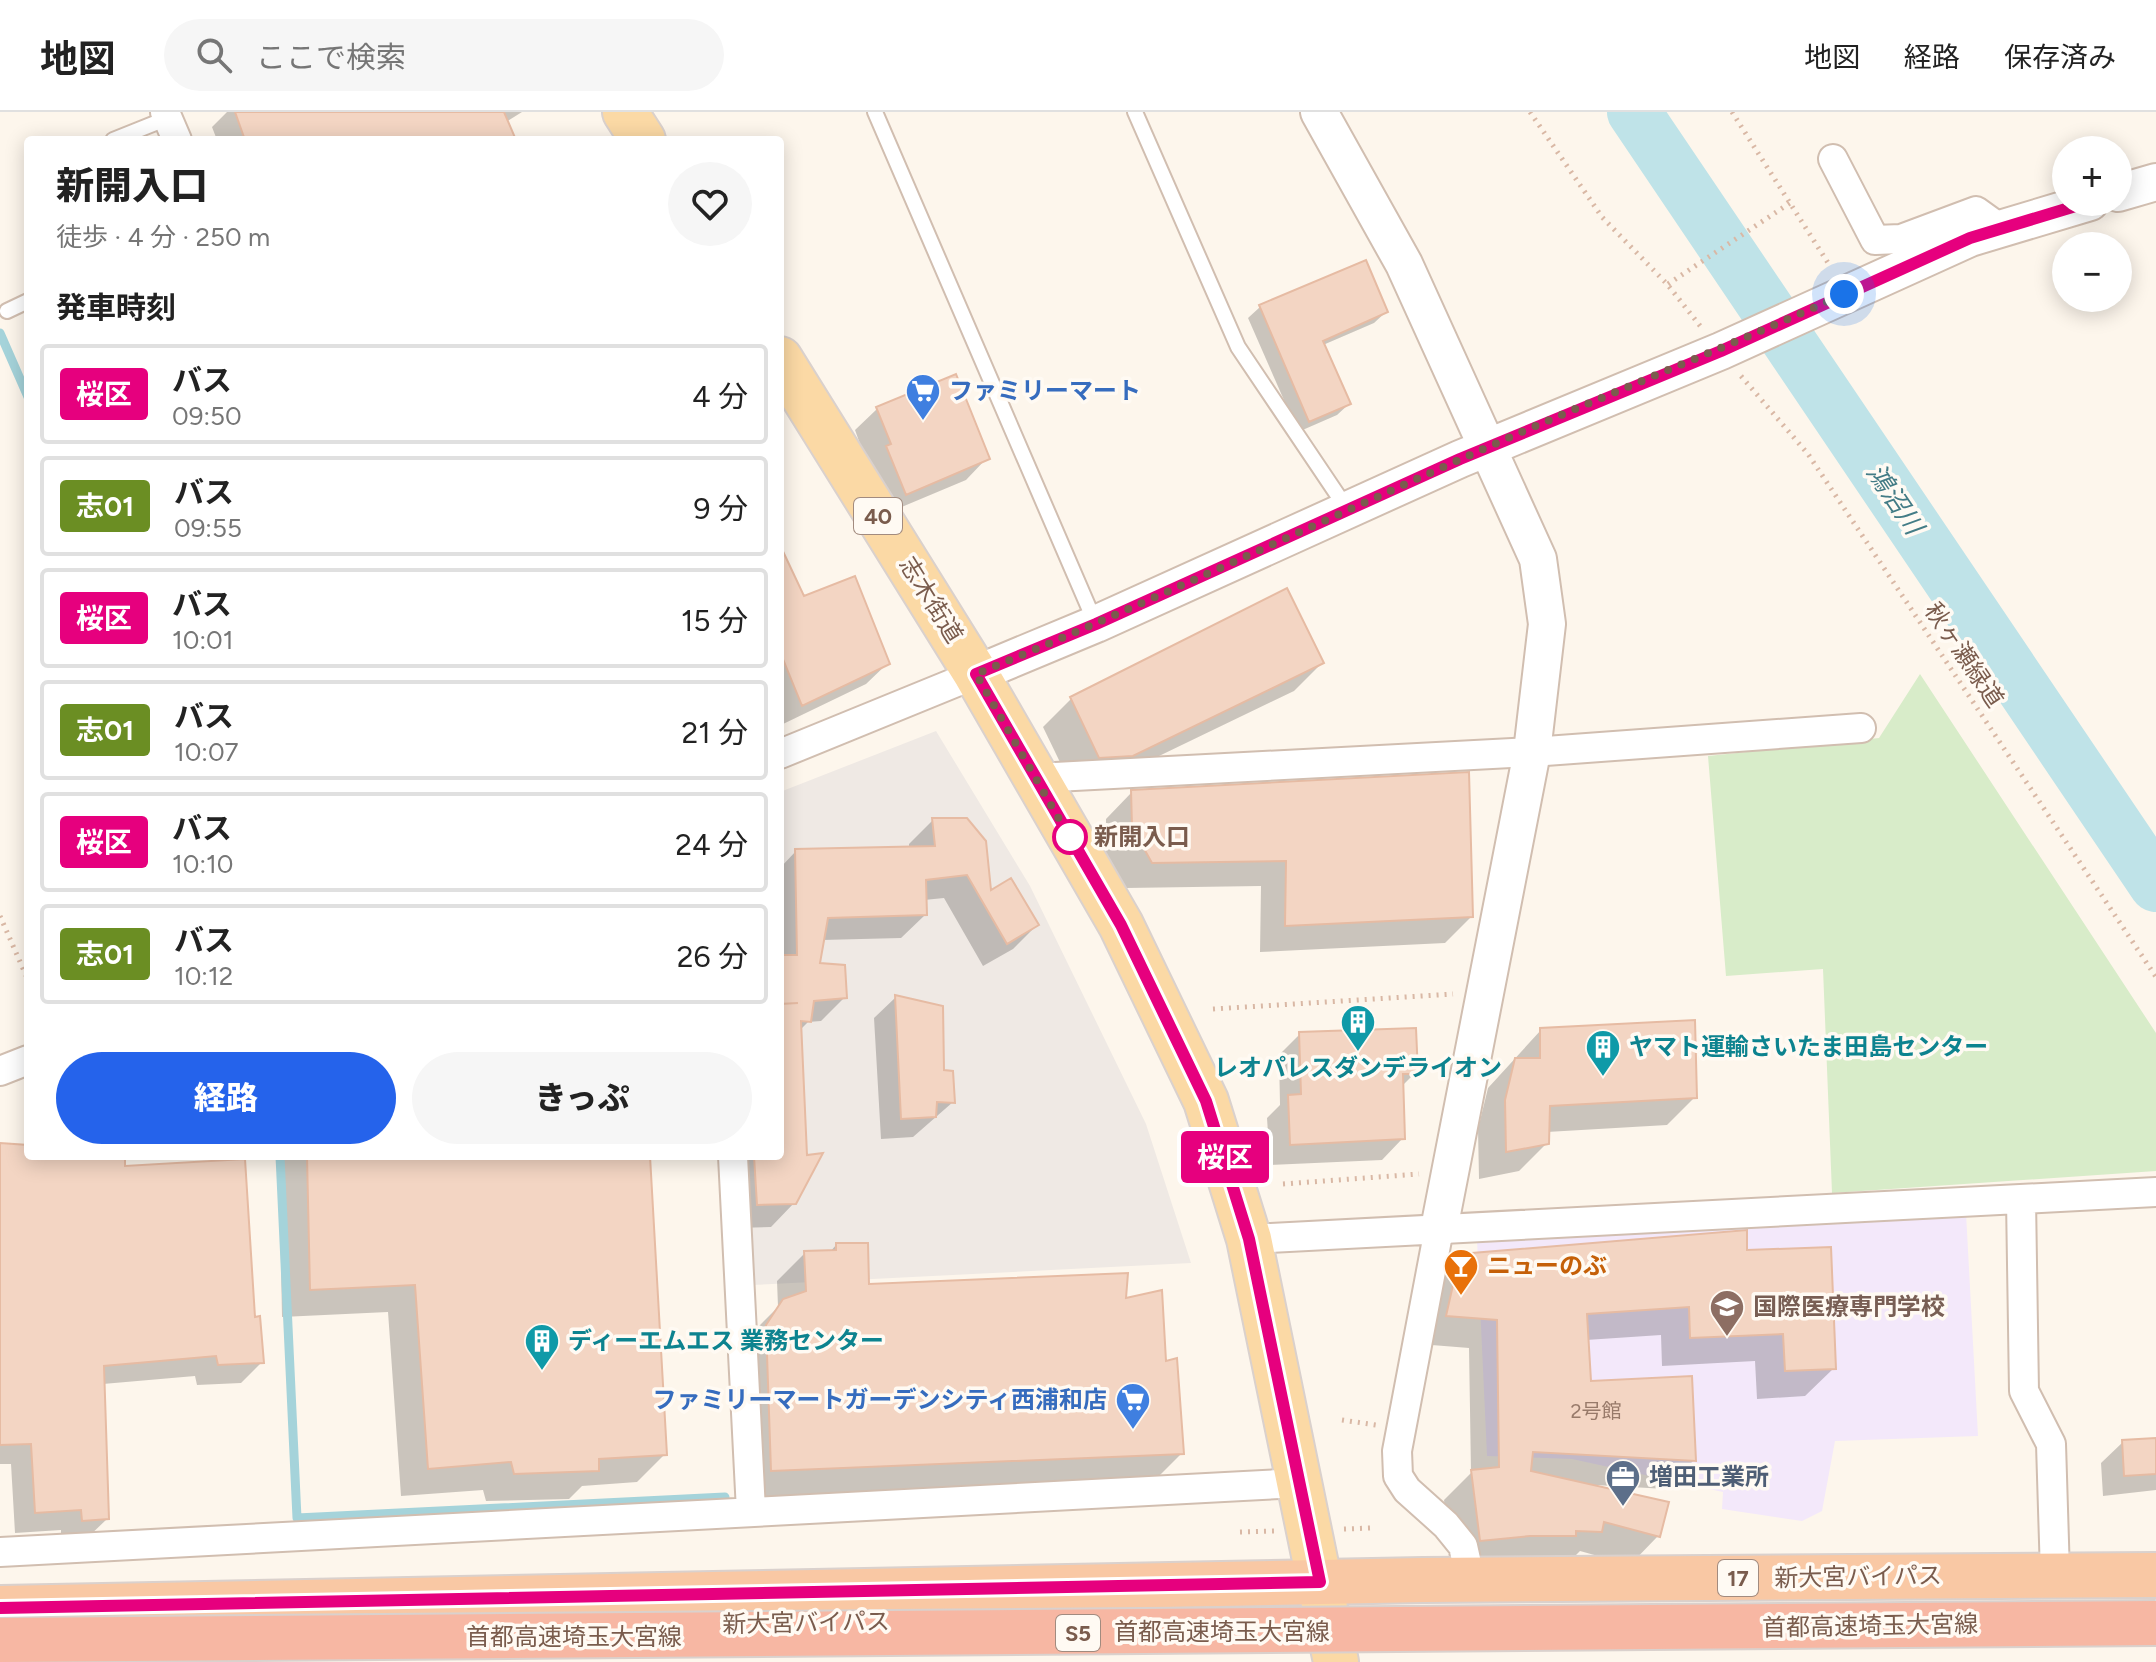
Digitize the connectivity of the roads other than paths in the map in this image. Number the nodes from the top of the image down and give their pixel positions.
1 (625, 112) edge
2 (875, 112) edge
3 (1135, 112) edge
4 (1319, 112) edge
5 (170, 123) edge
6 (126, 136) edge
7 (640, 136) edge
8 (1833, 159) dead end
9 (2156, 182) edge
10 (2132, 189) edge
11 (2052, 214) edge
12 (2001, 229) junction
13 (24, 303) edge
14 (7, 311) dead end
15 (784, 365) edge
16 (1486, 448) junction
17 (1348, 510) junction
18 (1096, 624) junction
19 (976, 674) junction
20 (1861, 728) dead end
21 (784, 752) edge
22 (1532, 752) junction
23 (1036, 778) junction
24 (24, 1062) edge
25 (0, 1071) edge
26 (733, 1160) edge
27 (2156, 1192) edge
28 (2021, 1199) junction
29 (1439, 1229) junction
30 (1249, 1239) junction
31 (1299, 1483) junction
32 (751, 1511) junction
33 (0, 1552) edge
34 (2055, 1574) junction
35 (2156, 1575) edge
36 (1320, 1582) junction
37 (1471, 1582) junction
38 (0, 1608) edge
39 (2156, 1612) edge
40 (1444, 1618) dead end
41 (1229, 1619) dead end
42 (2156, 1623) edge
43 (0, 1630) edge
44 (0, 1640) edge
45 (1336, 1662) edge

1 - 7 main road
2 - 18 lane
3 - 17 lane
4 - 16 street
5 - 6 lane
8 - 12 street
9 - 10 street
11 - 12 street
12 - 16 street
13 - 14 lane
15 - 19 main road, 志木街道 / 40
16 - 17 street
16 - 22 street
17 - 18 street
18 - 19 street
19 - 21 street
19 - 23 main road, 志木街道 / 40
20 - 22 street
22 - 23 street
22 - 29 street
23 - 30 main road, 志木街道 / 40
24 - 25 street
26 - 32 street
27 - 28 street
28 - 29 street
28 - 34 street
29 - 30 street
29 - 37 street
30 - 31 main road, 志木街道 / 40
31 - 32 street
31 - 36 main road, 志木街道 / 40
32 - 33 street
34 - 35 highway, 新大宮バイパス / 17
34 - 37 highway, 新大宮バイパス / 17
36 - 37 highway, 新大宮バイパス / 17
36 - 38 highway, 17
36 - 45 main road, 志木街道 / 40
39 - 40 highway, 新大宮バイパス / 17
41 - 43 highway, 新大宮バイパス
42 - 44 highway, 首都高速埼玉大宮線 / S5, bridge

